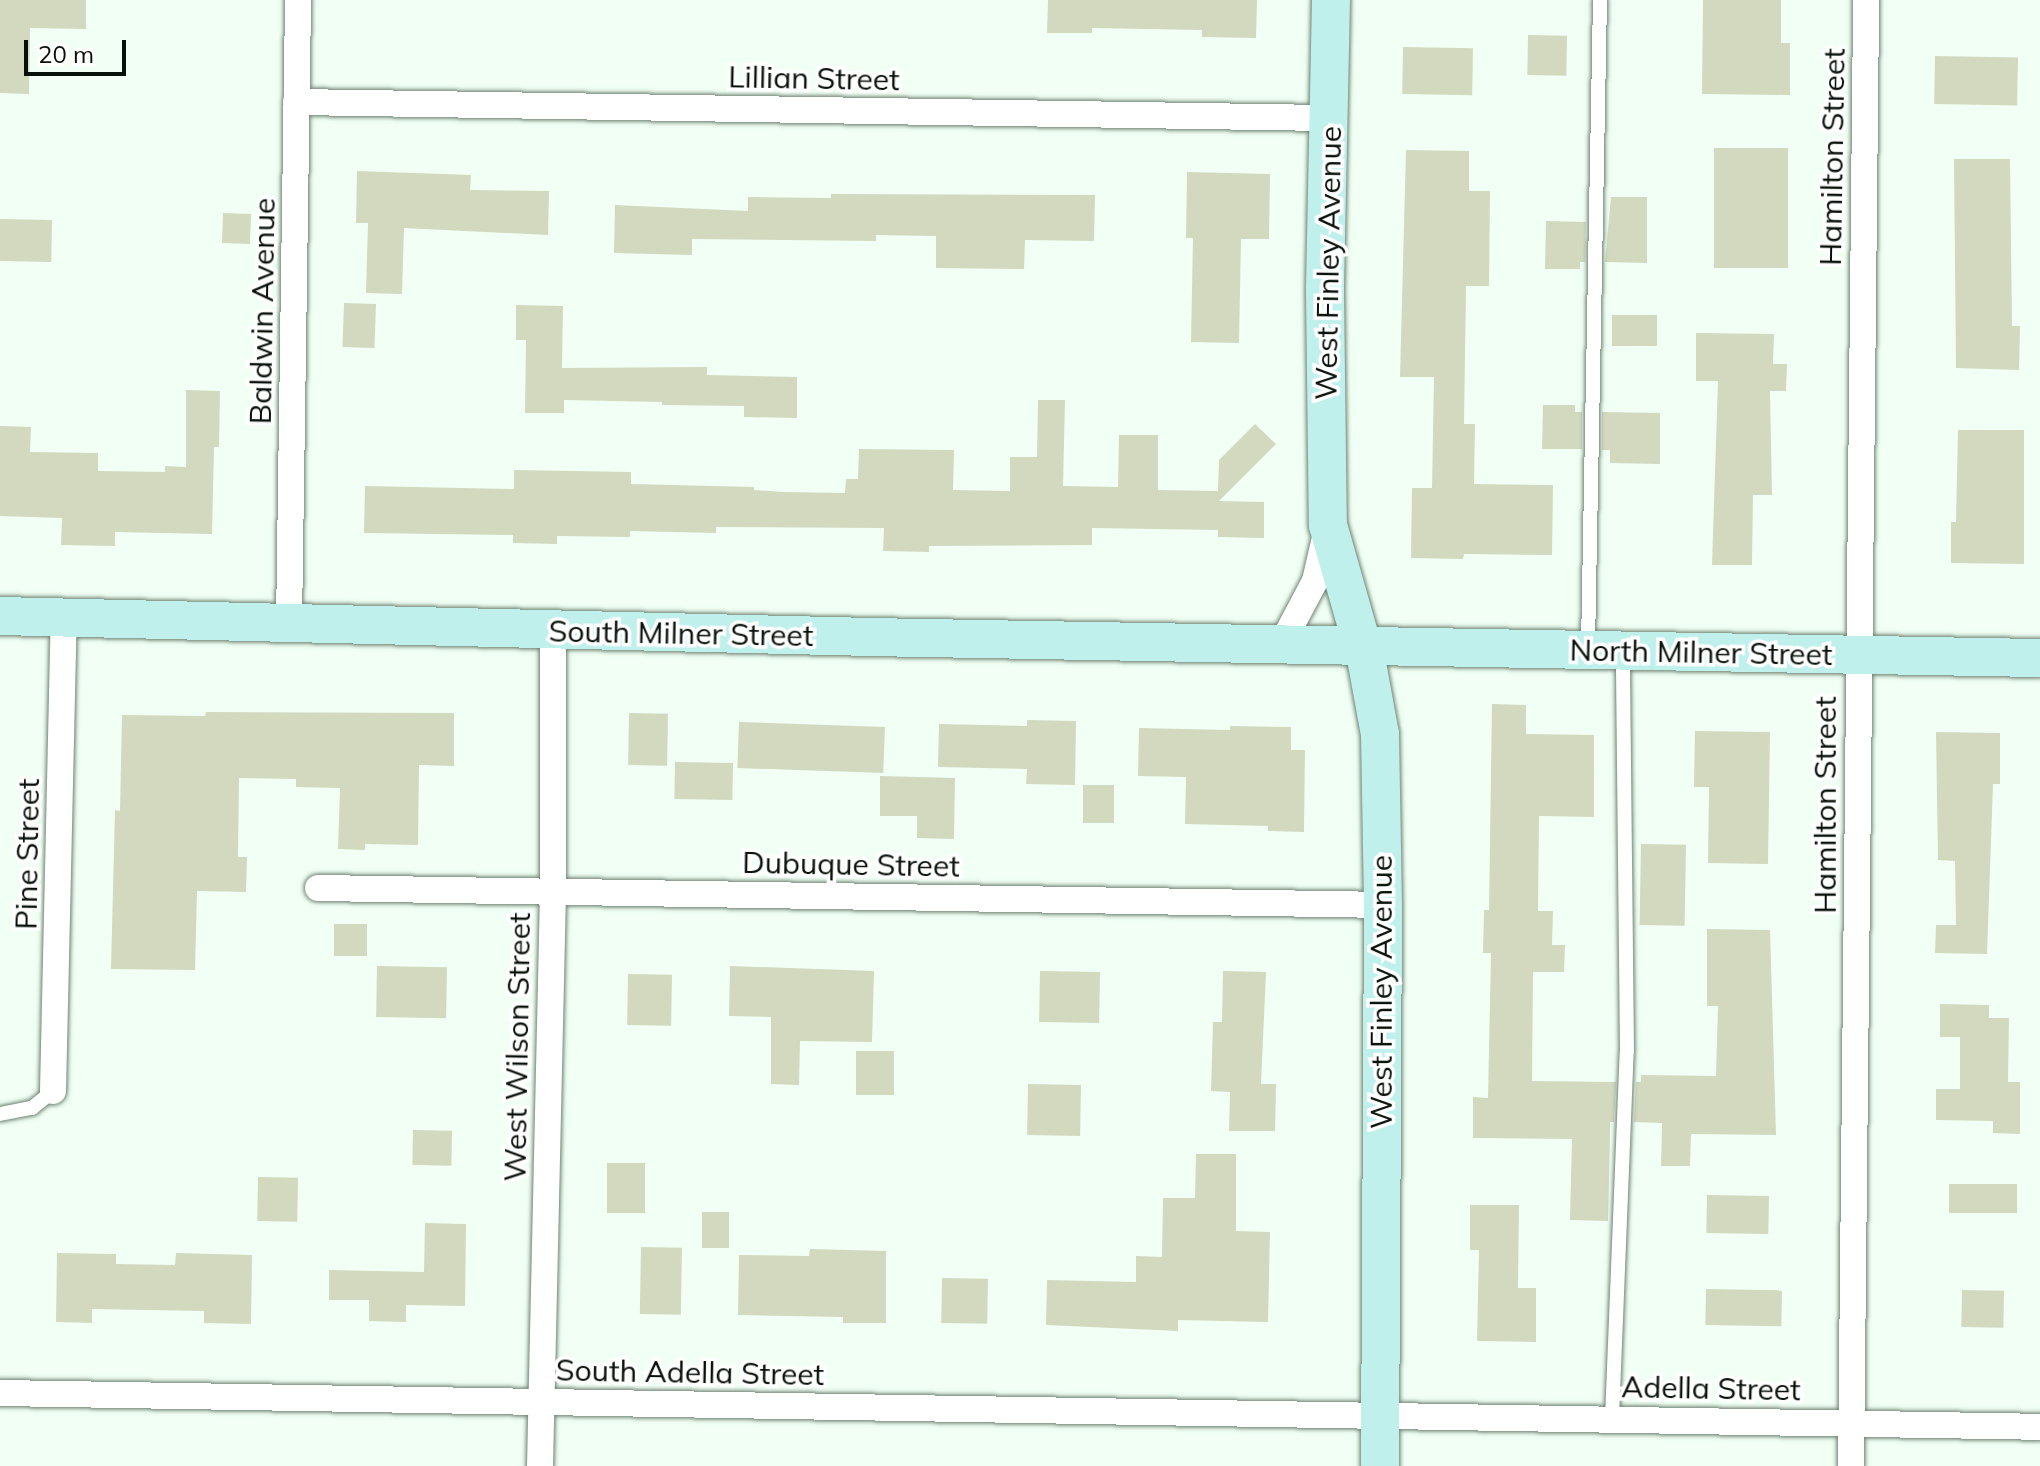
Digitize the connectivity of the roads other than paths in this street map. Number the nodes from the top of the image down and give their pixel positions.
1 (298, 0) edge
2 (1331, 0) edge
3 (1600, 0) edge
4 (1866, 0) edge
5 (296, 102) junction
6 (1331, 118) junction
7 (1328, 525) junction
8 (0, 616) edge
9 (64, 618) junction
10 (289, 624) junction
11 (553, 630) junction
12 (1281, 645) junction
13 (1363, 647) junction
14 (1605, 650) junction
15 (1858, 655) junction
16 (2040, 658) edge
17 (318, 888) dead end
18 (553, 892) junction
19 (1383, 905) junction
20 (53, 1091) joint
21 (0, 1114) edge
22 (0, 1393) edge
23 (540, 1402) junction
24 (1380, 1415) junction
25 (1612, 1418) junction
26 (1852, 1423) junction
27 (2040, 1427) edge
28 (540, 1466) edge
29 (1380, 1466) edge
30 (1851, 1466) edge

1 - 5 street, Baldwin Avenue
2 - 6 main road, West Finley Avenue
3 - 14 lane
4 - 15 street, Hamilton Street
5 - 6 street, Lillian Street
5 - 10 street, Baldwin Avenue
6 - 7 main road, West Finley Avenue
7 - 12 street, West Finley Avenue
7 - 13 main road, West Finley Avenue
8 - 9 main road, South Milner Street
9 - 10 main road, South Milner Street
9 - 20 street, Pine Street
10 - 11 main road, South Milner Street
11 - 12 main road, South Milner Street
11 - 18 street, West Wilson Street
12 - 13 main road, South Milner Street
13 - 14 main road, North Milner Street
13 - 19 main road, West Finley Avenue
14 - 15 main road, North Milner Street
14 - 25 lane
15 - 16 main road, North Milner Street
15 - 26 street, Hamilton Street
17 - 18 street, Dubuque Street
18 - 19 street, Dubuque Street
18 - 23 street, West Wilson Street
19 - 24 main road, West Finley Avenue
20 - 21 lane
22 - 23 street, South Adella Street
23 - 24 street, South Adella Street
23 - 28 street, West Wilson Street
24 - 25 street, Adella Street
24 - 29 main road, West Finley Avenue
25 - 26 street, Adella Street
26 - 27 street, Adella Street
26 - 30 street, Hamilton Street

